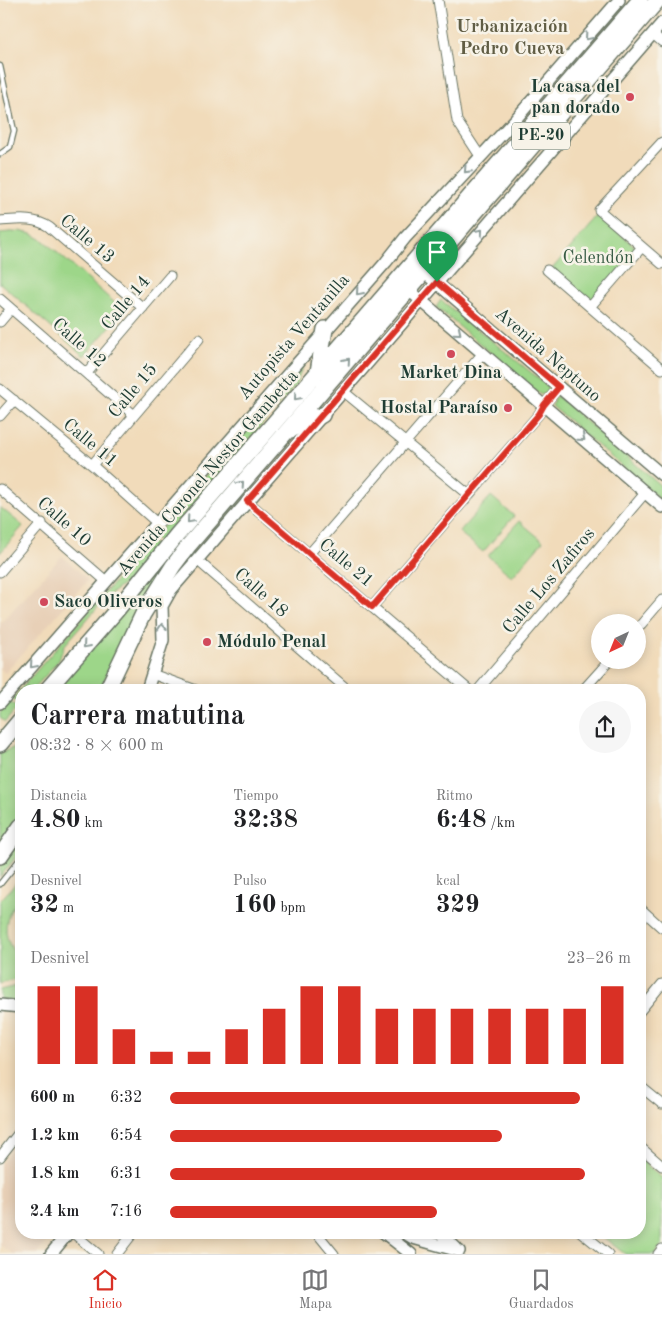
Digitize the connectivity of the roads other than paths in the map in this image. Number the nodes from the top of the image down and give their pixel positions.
1 (438, 0) edge
2 (619, 0) edge
3 (640, 0) edge
4 (658, 0) edge
5 (662, 23) edge
6 (653, 34) junction
7 (662, 42) edge
8 (0, 66) edge
9 (662, 142) edge
10 (0, 154) edge
11 (480, 156) junction
12 (0, 221) edge
13 (642, 247) junction
14 (662, 264) edge
15 (418, 267) junction
16 (546, 270) dead end
17 (170, 276) dead end
18 (437, 282) junction
19 (402, 285) junction
20 (0, 299) edge
21 (421, 300) junction
22 (590, 307) junction
23 (143, 308) junction
24 (11, 309) junction
25 (0, 322) edge
26 (326, 329) junction
27 (199, 339) dead end
28 (483, 353) junction
29 (662, 369) edge
30 (318, 373) junction
31 (87, 374) junction
32 (559, 387) junction
33 (0, 388) edge
34 (343, 391) junction
35 (14, 400) junction
36 (544, 405) junction
37 (134, 415) junction
38 (322, 415) junction
39 (0, 416) edge
40 (285, 433) junction
41 (404, 443) junction
42 (92, 465) junction
43 (660, 470) edge
44 (0, 489) edge
45 (646, 492) junction
46 (468, 494) junction
47 (247, 501) junction
48 (662, 506) edge
49 (42, 523) junction
50 (157, 523) junction
51 (309, 554) junction
52 (197, 560) junction
53 (0, 572) edge
54 (106, 581) junction
55 (662, 600) edge
56 (372, 607) junction
57 (659, 610) edge
58 (646, 621) edge
59 (602, 669) edge
60 (152, 674) junction
61 (16, 684) edge
62 (52, 684) edge
63 (111, 684) edge
64 (149, 684) edge
65 (180, 684) edge
66 (341, 684) edge
67 (462, 684) edge
68 (483, 684) edge
69 (588, 684) edge
70 (15, 685) edge
71 (0, 702) edge
72 (15, 727) edge
73 (15, 738) edge
74 (1, 742) edge
75 (15, 835) edge
76 (0, 856) edge
77 (15, 865) edge
78 (0, 884) edge
79 (646, 913) edge
80 (662, 928) edge
81 (660, 989) edge
82 (646, 1004) edge
83 (0, 1005) edge
84 (15, 1006) edge
85 (646, 1091) edge
86 (662, 1104) edge
87 (15, 1138) edge
88 (646, 1152) edge
89 (0, 1157) edge
90 (662, 1166) edge
91 (64, 1239) edge
92 (79, 1239) edge
93 (129, 1239) edge
94 (322, 1239) edge
95 (392, 1239) edge
96 (416, 1239) edge
97 (447, 1239) edge
98 (590, 1239) edge
99 (662, 1249) edge
100 (461, 1252) edge
101 (51, 1254) edge
102 (98, 1254) edge
103 (117, 1254) edge
104 (334, 1254) edge
105 (411, 1254) edge
106 (608, 1254) edge
107 (658, 1254) edge

1 - 11 street
2 -> 11 street, Autopista Ventanilla
3 - 15 highway, PE-20
4 - 15 highway, PE-20
5 - 6 street
6 - 7 street
18 -> 6 street
8 - 10 lane
9 - 13 street
11 -> 26 street, Autopista Ventanilla
12 - 23 street, Calle 13
13 - 14 street
13 - 22 street
15 - 18 street, Avenida Neptuno
15 - 19 highway, PE-20
16 - 22 street
17 - 23 street, Calle 14
18 - 21 street
18 - 32 street, Avenida Neptuno
19 - 21 street
19 - 30 highway, Avenida Coronel Nestor Gambetta / PE-20
40 -> 19 highway, Avenida Coronel Nestor Gambetta / PE-20
20 - 24 street, Calle 12
21 -> 28 street
21 - 34 street
22 - 29 street
23 - 31 street, Calle 14
24 - 25 street
24 - 31 street, Calle 12
26 - 30 highway
26 - 50 street, Autopista Ventanilla
27 - 37 street, Calle 15
28 - 36 street
28 - 41 street
30 -> 62 highway, Avenida Coronel Nestor Gambetta / PE-20
31 - 37 street, Calle 12
32 - 36 street
32 - 43 street, Avenida Neptuno
33 - 35 street, Calle 11
34 - 38 street
34 - 41 street
35 - 39 street
35 - 42 street, Calle 11
36 -> 45 street
36 - 46 street
37 - 42 street, Calle 15
38 - 40 highway
38 - 47 street
63 -> 40 highway, Avenida Coronel Nestor Gambetta / PE-20
41 - 46 street
41 - 51 street
42 - 50 street, Calle 11
44 - 49 street, Calle 10
45 - 48 street
45 - 68 street, Calle Los Zafiros
46 - 56 street
47 - 51 street, Calle 21
47 - 52 street
49 - 53 street
49 - 54 street, Calle 10
50 - 54 street, Autopista Ventanilla
51 - 56 street, Calle 21
60 -> 52 street
52 - 66 street, Calle 18
54 -> 61 street, Autopista Ventanilla
55 - 57 street
56 - 67 street, Calle 21
57 - 58 street
59 - 69 street
60 - 64 street
60 - 65 street
70 -> 71 street, Autopista Ventanilla
72 - 74 highway
73 - 74 highway
75 - 76 highway
77 - 78 lane
79 - 80 street
81 - 82 street
83 - 84 street
85 - 86 street
87 - 89 street
88 - 90 street
91 - 101 street
92 - 102 street
93 - 103 street
94 - 104 street
95 - 105 street
96 - 100 street
97 - 100 street
98 - 106 street
99 - 107 street

